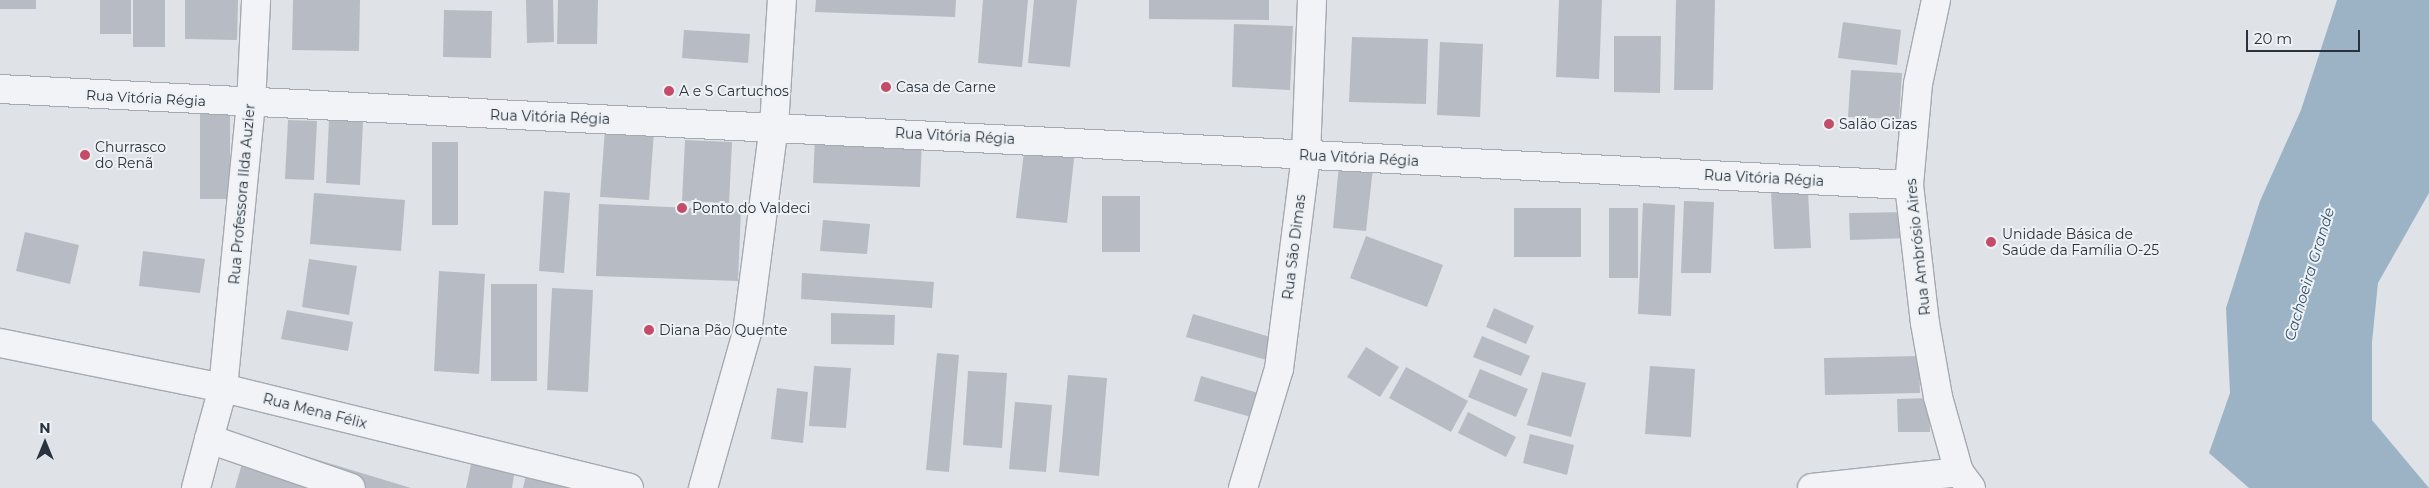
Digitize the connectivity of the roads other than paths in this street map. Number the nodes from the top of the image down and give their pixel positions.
1 (256, 0) edge
2 (782, 0) edge
3 (1312, 0) edge
4 (1936, 0) edge
5 (0, 89) edge
6 (251, 104) junction
7 (774, 126) junction
8 (1306, 156) junction
9 (1909, 184) junction
10 (0, 343) edge
11 (223, 388) junction
12 (209, 439) junction
13 (1965, 480) edge
14 (196, 488) edge
15 (351, 488) edge
16 (629, 488) edge
17 (703, 488) edge
18 (1243, 488) edge
19 (1812, 488) edge

1 - 6 street, Rua Professora Ilda Auzier
2 - 7 street
3 - 8 street, Rua São Dimas
4 - 9 street, Rua Ambrósio Aires
5 - 6 street, Rua Vitória Régia
6 - 7 street, Rua Vitória Régia
6 - 11 street, Rua Professora Ilda Auzier
7 - 8 street, Rua Vitória Régia
7 - 17 street
8 - 9 street, Rua Vitória Régia
8 - 18 street, Rua São Dimas
9 - 13 street, Rua Ambrósio Aires
10 - 11 street, Rua Mena Félix
11 - 12 street, Rua Professora Ilda Auzier
11 - 16 street, Rua Mena Félix
12 - 14 street, Rua Professora Ilda Auzier
12 - 15 street
13 - 19 street

